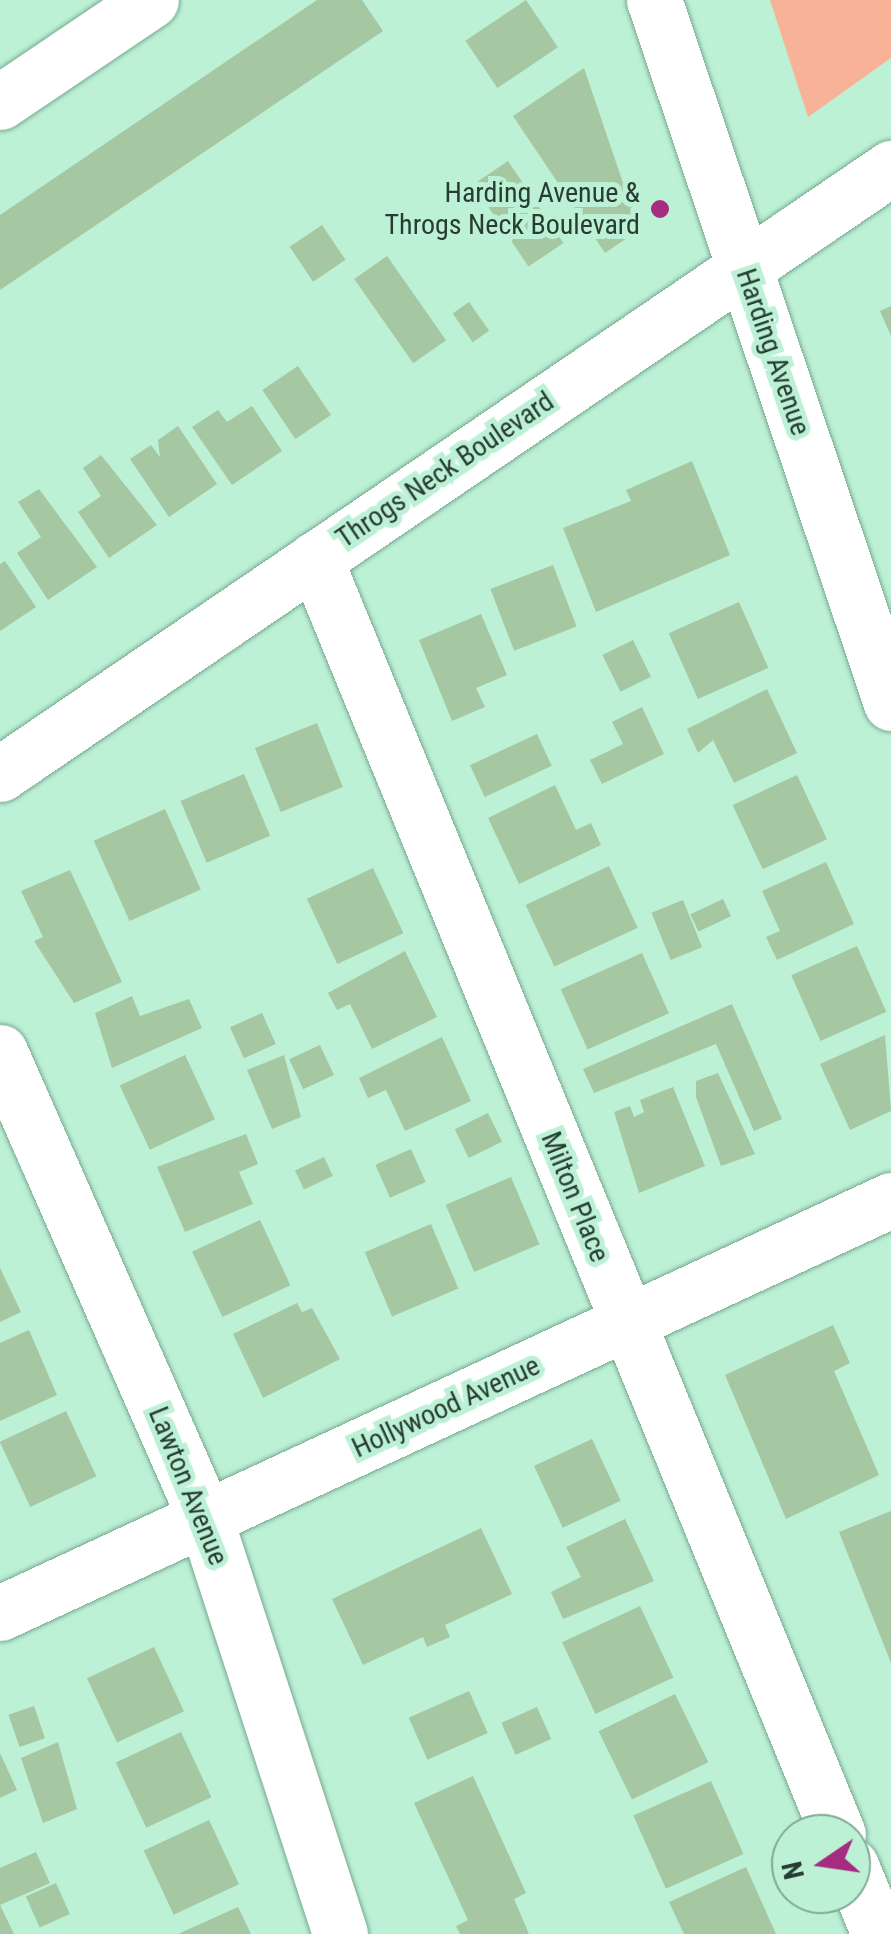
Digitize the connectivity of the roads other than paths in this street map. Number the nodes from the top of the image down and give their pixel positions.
1 (150, 0) edge
2 (654, 0) edge
3 (0, 102) edge
4 (891, 168) edge
5 (744, 268) junction
6 (315, 559) junction
7 (891, 704) edge
8 (0, 774) edge
9 (0, 1052) edge
10 (891, 1200) edge
11 (626, 1323) junction
12 (205, 1518) junction
13 (0, 1614) edge
14 (830, 1814) edge
15 (340, 1934) edge

1 - 3 street
2 - 5 street, Harding Avenue
4 - 5 street, Throgs Neck Boulevard
5 - 6 street, Throgs Neck Boulevard
5 - 7 street, Harding Avenue
6 - 8 street, Throgs Neck Boulevard
6 - 11 street, Milton Place
9 - 12 street, Lawton Avenue
10 - 11 street, Hollywood Avenue
11 - 12 street, Hollywood Avenue
11 - 14 street, Milton Place
12 - 13 street, Hollywood Avenue
12 - 15 street, Lawton Avenue

